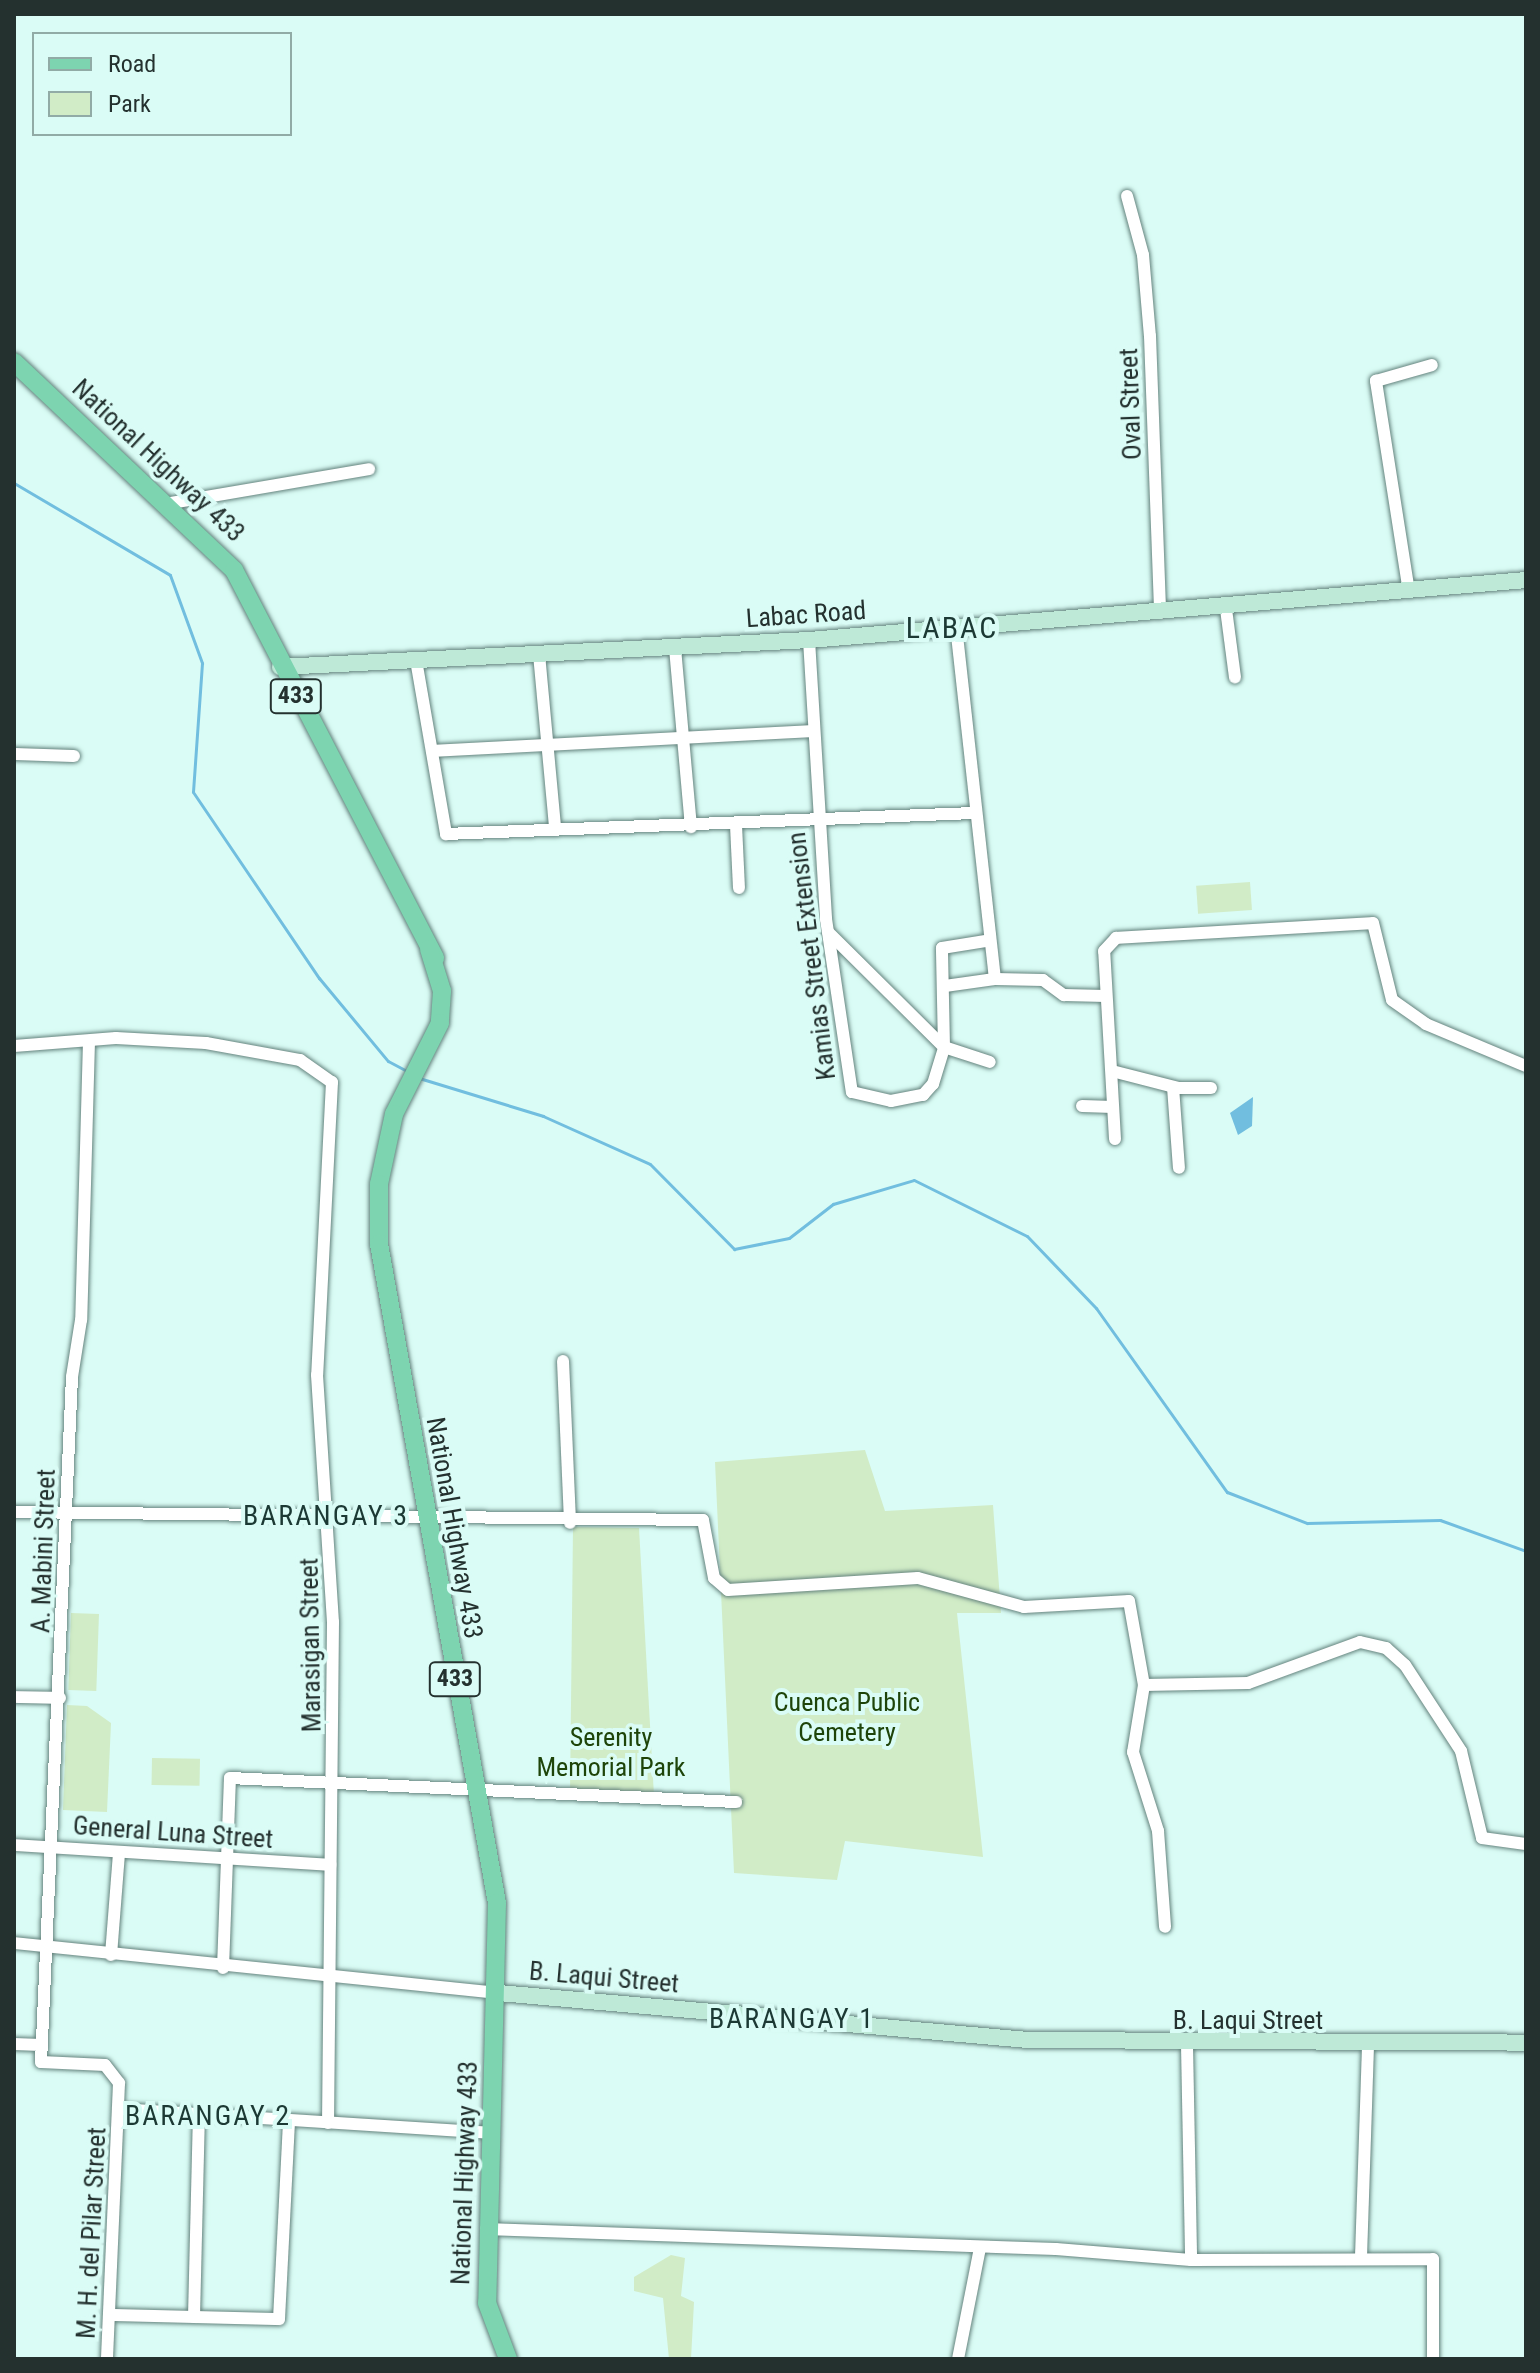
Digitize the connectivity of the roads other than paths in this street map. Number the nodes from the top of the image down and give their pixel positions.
1 (1127, 196) dead end
2 (14, 362) edge
3 (1432, 365) dead end
4 (369, 469) dead end
5 (171, 503) junction
6 (1526, 580) edge
7 (1409, 592) junction
8 (1226, 609) junction
9 (1160, 613) junction
10 (956, 626) junction
11 (809, 640) junction
12 (675, 648) junction
13 (539, 654) junction
14 (416, 660) junction
15 (280, 667) junction
16 (1235, 677) dead end
17 (812, 731) junction
18 (684, 736) junction
19 (551, 744) junction
20 (432, 751) junction
21 (14, 754) edge
22 (74, 756) dead end
23 (973, 813) junction
24 (818, 822) junction
25 (736, 825) junction
26 (691, 827) junction
27 (555, 828) junction
28 (739, 888) dead end
29 (828, 931) junction
30 (985, 941) junction
31 (995, 979) junction
32 (945, 986) junction
33 (1106, 996) junction
34 (89, 1041) junction
35 (14, 1046) edge
36 (944, 1047) junction
37 (990, 1062) dead end
38 (1526, 1066) edge
39 (1112, 1071) junction
40 (1173, 1087) junction
41 (1211, 1088) dead end
42 (1082, 1106) dead end
43 (1113, 1107) junction
44 (1115, 1139) dead end
45 (1179, 1168) dead end
46 (563, 1361) dead end
47 (14, 1512) edge
48 (67, 1516) junction
49 (330, 1516) junction
50 (426, 1516) junction
51 (570, 1523) junction
52 (1144, 1685) junction
53 (14, 1697) edge
54 (60, 1698) junction
55 (335, 1785) junction
56 (478, 1791) junction
57 (736, 1802) dead end
58 (1526, 1844) edge
59 (14, 1845) edge
60 (53, 1848) junction
61 (119, 1853) junction
62 (225, 1859) junction
63 (330, 1865) junction
64 (1165, 1927) dead end
65 (14, 1943) edge
66 (48, 1946) junction
67 (111, 1955) junction
68 (223, 1968) junction
69 (330, 1976) junction
70 (499, 1993) junction
71 (1526, 2043) edge
72 (14, 2044) edge
73 (41, 2045) junction
74 (1187, 2045) junction
75 (1368, 2045) junction
76 (41, 2062) joint
77 (121, 2109) junction
78 (199, 2117) junction
79 (289, 2121) junction
80 (328, 2123) junction
81 (491, 2133) junction
82 (486, 2229) junction
83 (980, 2248) junction
84 (1361, 2257) junction
85 (1191, 2260) junction
86 (110, 2315) junction
87 (194, 2317) junction
88 (107, 2359) edge
89 (508, 2359) edge
90 (958, 2359) edge
91 (1433, 2359) edge

1 - 9 street, Oval Street
2 - 5 main road, National Highway 433 / 433
3 - 7 street
4 - 5 street
5 - 15 main road, National Highway 433 / 433
6 - 7 street, Labac Road
7 - 8 street, Labac Road
8 - 9 street, Labac Road
8 - 16 street
9 - 10 street, Labac Road
10 - 11 street, Labac Road
10 - 23 street
11 - 12 street, Labac Road
11 - 17 street, Kamias Street Extension
12 - 13 street, Labac Road
12 - 18 street
13 - 14 street, Labac Road
13 - 19 street
14 - 15 street, Labac Road
14 - 20 street
15 - 50 main road, National Highway 433 / 433
17 - 18 street
17 - 24 street, Kamias Street Extension
18 - 19 street
18 - 26 street
19 - 20 street
19 - 27 street
20 - 27 street
21 - 22 street
23 - 24 street
23 - 30 street
24 - 25 street
24 - 29 street, Kamias Street Extension
25 - 26 street
25 - 28 street
26 - 27 street
29 - 36 street
29 - 36 street, Kamias Street Extension
30 - 31 street
30 - 32 street, Kamias Street Extension
31 - 32 street
31 - 33 street
32 - 36 street, Kamias Street Extension
33 - 38 street
33 - 39 street
34 - 35 street
34 - 48 street, A. Mabini Street
34 - 49 street, Marasigan Street
36 - 37 street
39 - 40 street
39 - 43 street
40 - 41 street
40 - 45 street
42 - 43 street
43 - 44 street
46 - 51 street
47 - 48 street
48 - 49 street
48 - 54 street, A. Mabini Street
49 - 50 street
49 - 55 street, Marasigan Street
50 - 51 street
50 - 56 main road, National Highway 433 / 433
51 - 52 street
52 - 58 street
52 - 64 street
53 - 54 street
54 - 60 street, A. Mabini Street
55 - 56 street
55 - 62 street
55 - 63 street, Marasigan Street
56 - 57 street
56 - 70 main road, National Highway 433 / 433
59 - 60 street, General Luna Street
60 - 61 street, General Luna Street
60 - 66 street, A. Mabini Street
61 - 62 street, General Luna Street
61 - 67 street
62 - 63 street, General Luna Street
62 - 68 street
63 - 69 street, Marasigan Street
65 - 66 street, B. Laqui Street
66 - 67 street, B. Laqui Street
66 - 73 street, A. Mabini Street
67 - 68 street, B. Laqui Street
68 - 69 street, B. Laqui Street
69 - 70 street, B. Laqui Street
69 - 80 street, Marasigan Street
70 - 74 street, B. Laqui Street
70 - 81 main road, National Highway 433 / 433
71 - 75 street, B. Laqui Street
72 - 73 street
73 - 76 street, A. Mabini Street
74 - 75 street, B. Laqui Street
74 - 85 street
75 - 84 street
76 - 77 street, M. H. del Pilar Street
77 - 78 street
77 - 86 street, M. H. del Pilar Street
78 - 79 street
78 - 87 street
79 - 80 street
79 - 87 street
80 - 81 street
81 - 82 main road, National Highway 433 / 433
82 - 83 street
82 - 89 main road, National Highway 433 / 433
83 - 85 street
83 - 90 street
84 - 85 street
84 - 91 street
86 - 87 street
86 - 88 street, M. H. del Pilar Street

